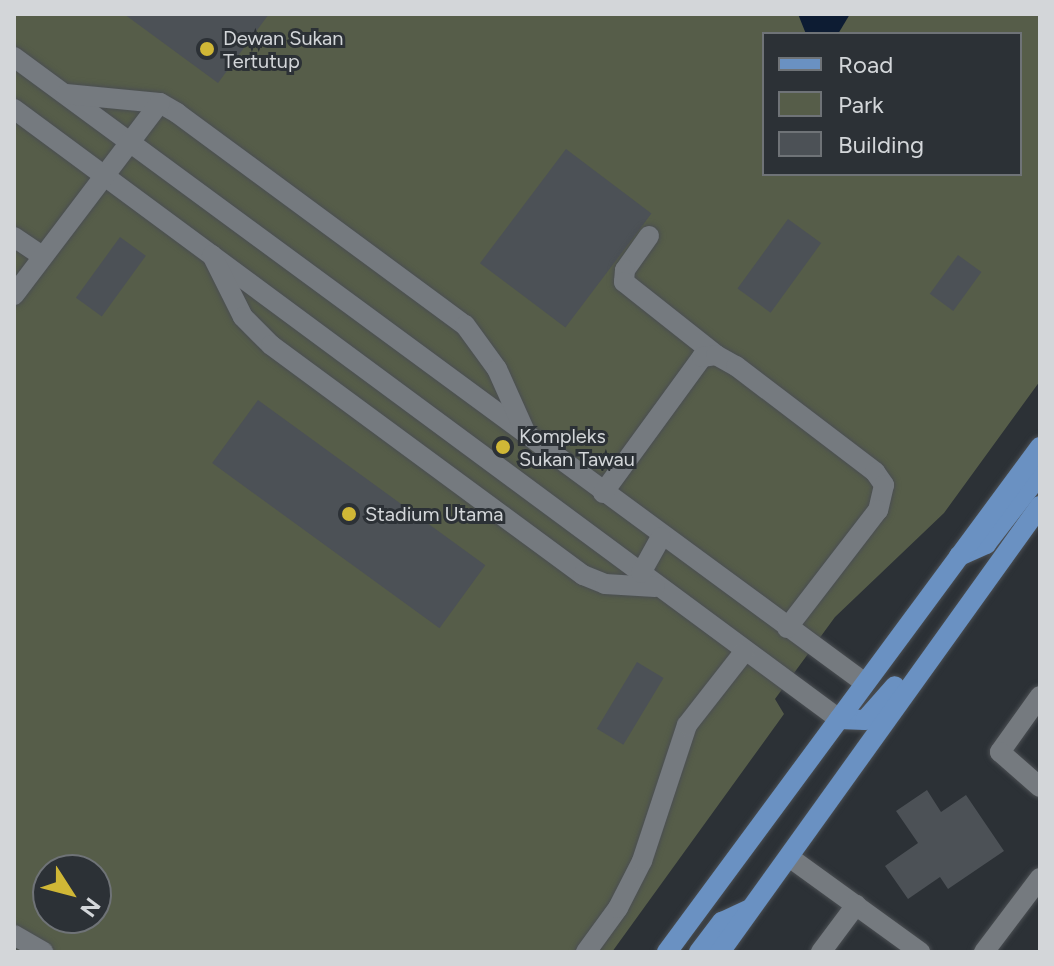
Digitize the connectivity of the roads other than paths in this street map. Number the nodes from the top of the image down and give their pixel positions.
1 (14, 57) edge
2 (66, 94) junction
3 (160, 103) junction
4 (14, 109) edge
5 (129, 142) junction
6 (104, 176) junction
7 (649, 236) dead end
8 (14, 237) edge
9 (212, 255) junction
10 (42, 256) junction
11 (14, 295) edge
12 (716, 355) junction
13 (527, 437) junction
14 (1040, 447) edge
15 (1040, 474) edge
16 (603, 493) junction
17 (1040, 506) edge
18 (661, 537) junction
19 (956, 558) junction
20 (641, 573) junction
21 (988, 578) junction
22 (663, 589) junction
23 (787, 628) junction
24 (744, 652) junction
25 (865, 683) junction
26 (1040, 696) edge
27 (839, 719) junction
28 (1040, 787) edge
29 (789, 857) junction
30 (1040, 878) edge
31 (856, 905) junction
32 (752, 909) junction
33 (14, 935) edge
34 (43, 952) edge
35 (586, 952) edge
36 (667, 952) edge
37 (699, 952) edge
38 (720, 952) edge
39 (821, 952) edge
40 (920, 952) edge
41 (984, 952) edge

1 - 2 lane
2 - 3 lane
2 - 5 lane
3 - 5 lane
3 - 13 lane
4 - 6 lane
5 - 6 lane
5 - 13 lane
6 - 9 lane
6 - 10 lane
7 - 12 lane
8 - 10 lane
9 - 20 lane
9 - 22 lane
10 - 11 lane
12 - 16 lane
12 - 23 lane
13 - 16 lane
14 - 19 main road
15 - 19 main road
16 - 18 lane
17 - 21 main road
18 - 20 lane
18 - 23 lane
19 - 25 main road
20 - 22 lane
21 - 27 main road
21 - 29 main road
22 - 24 lane
23 - 25 lane
24 - 27 lane
24 - 35 lane
25 - 27 main road
26 - 28 lane
27 - 36 main road
29 - 31 lane
29 - 32 main road
30 - 41 lane
31 - 39 lane
31 - 40 lane
32 - 37 main road
32 - 38 main road
33 - 34 lane

